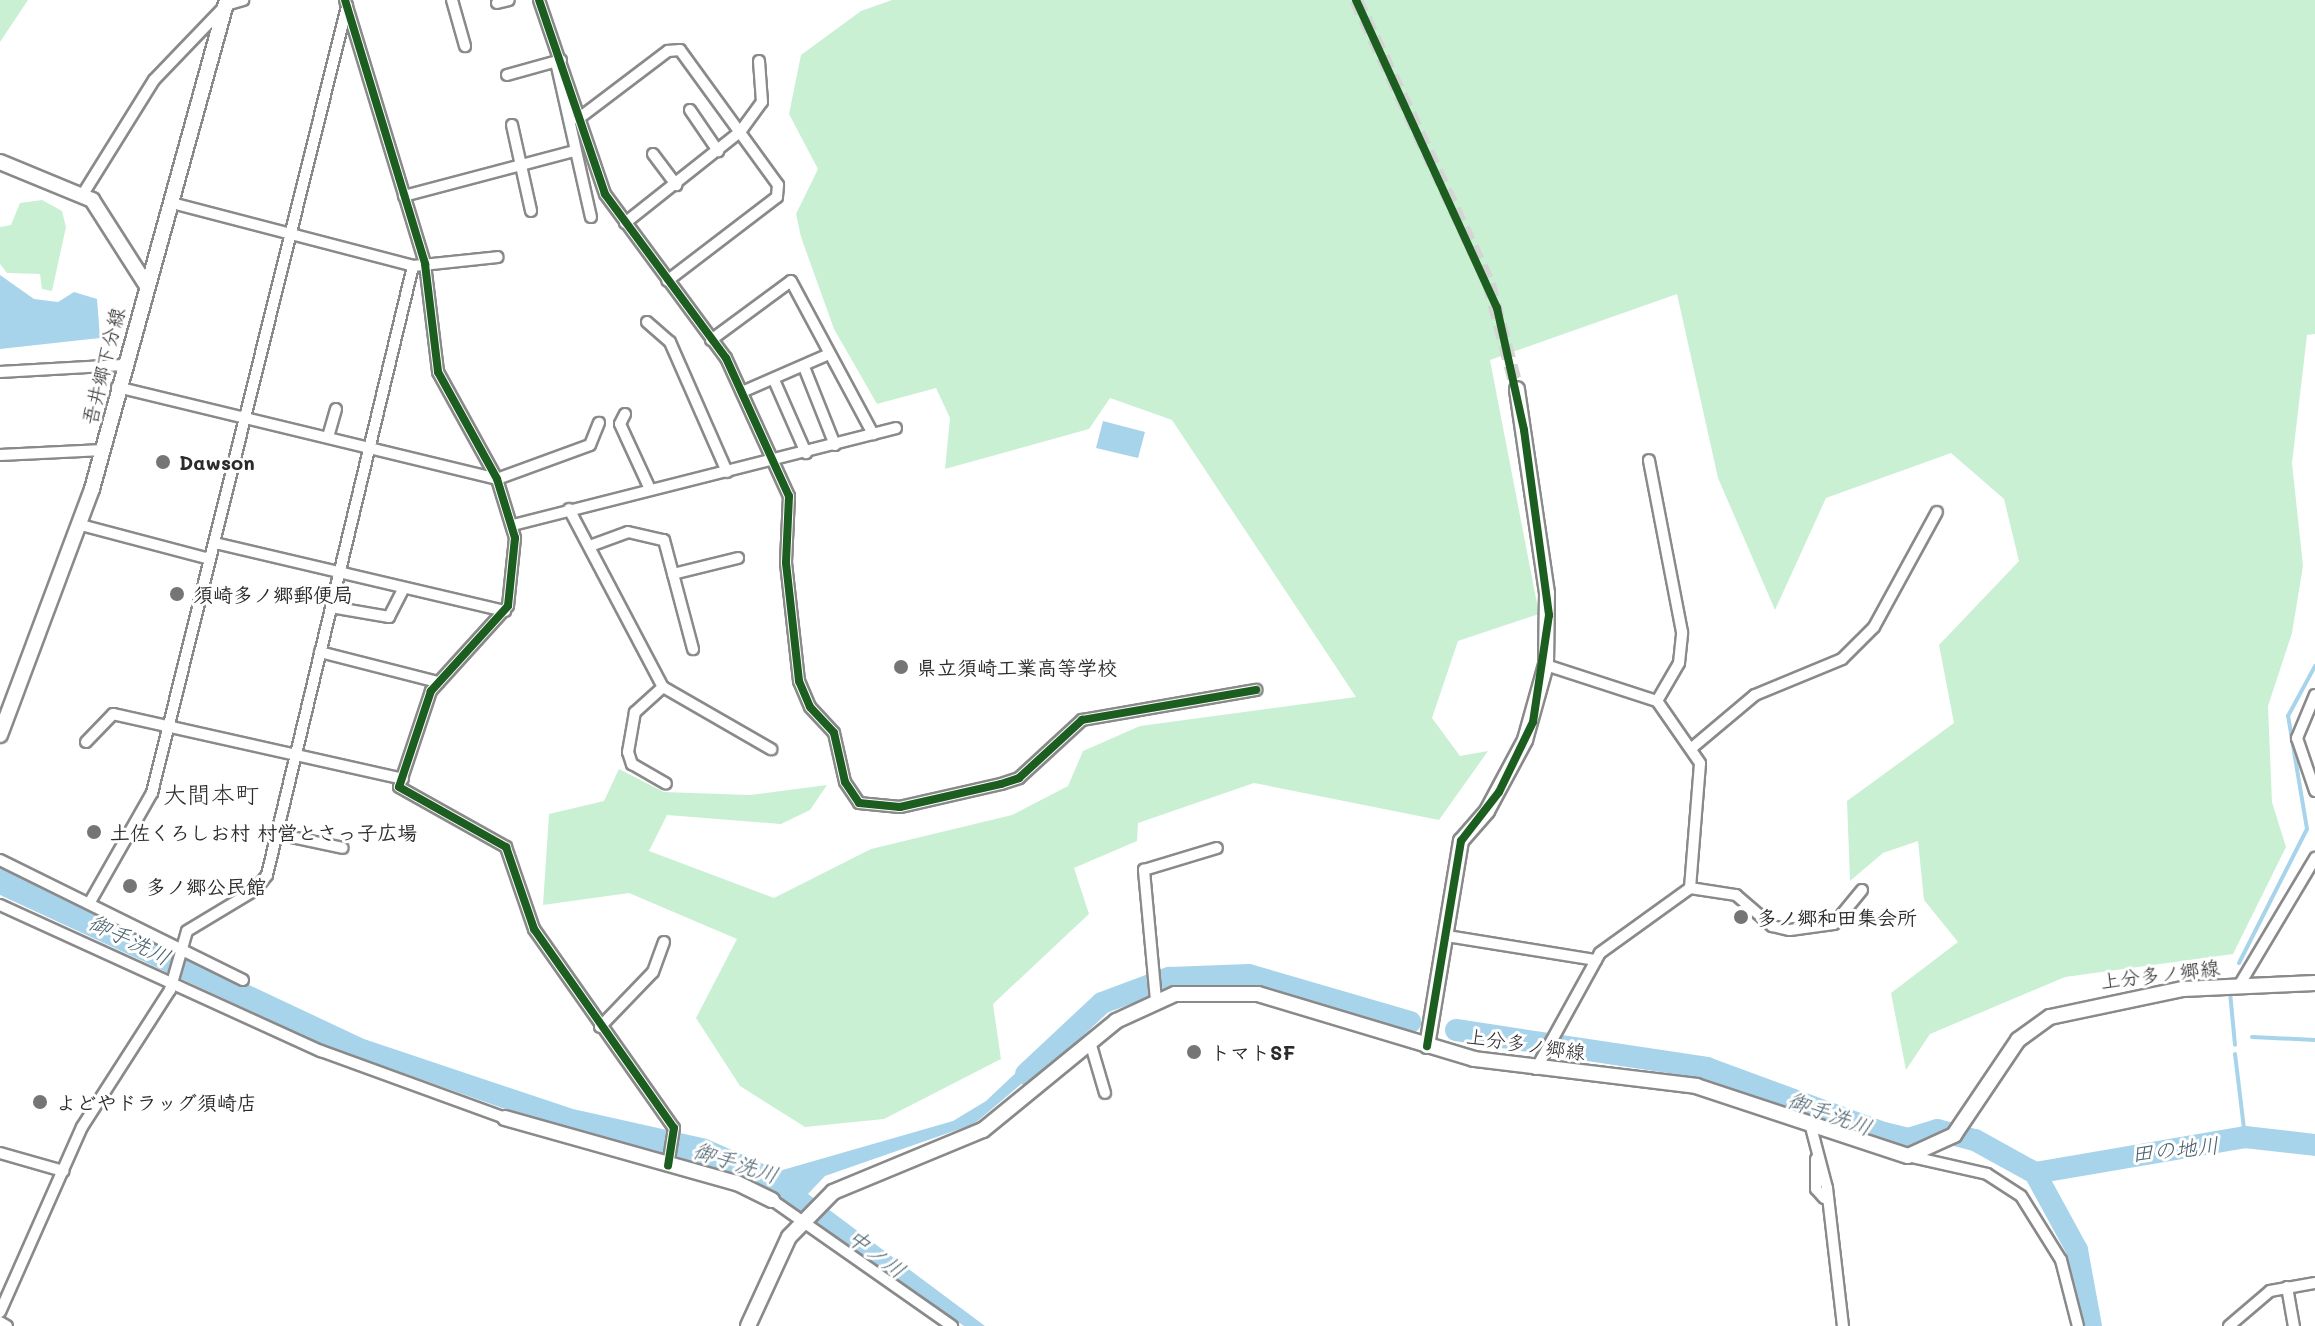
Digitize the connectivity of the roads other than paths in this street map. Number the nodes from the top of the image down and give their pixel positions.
1 (243, 0) edge
2 (452, 0) edge
3 (542, 1) edge
4 (226, 2) edge
5 (346, 3) edge
6 (465, 46) dead end
7 (560, 61) junction
8 (759, 61) dead end
9 (507, 75) dead end
10 (690, 110) dead end
11 (578, 119) junction
12 (512, 125) dead end
13 (740, 132) junction
14 (574, 151) junction
15 (718, 151) junction
16 (653, 154) dead end
17 (0, 162) edge
18 (521, 163) junction
19 (676, 185) junction
20 (83, 194) junction
21 (404, 196) junction
22 (172, 203) junction
23 (531, 211) dead end
24 (591, 217) dead end
25 (625, 223) junction
26 (292, 234) junction
27 (498, 257) dead end
28 (419, 265) junction
29 (667, 281) junction
30 (145, 283) junction
31 (647, 322) dead end
32 (711, 340) junction
33 (829, 354) junction
34 (123, 365) junction
35 (804, 367) junction
36 (0, 372) edge
37 (774, 380) junction
38 (117, 387) junction
39 (1517, 389) tunnel mouth
40 (742, 392) junction
41 (336, 409) dead end
42 (625, 414) dead end
43 (245, 417) junction
44 (599, 423) dead end
45 (896, 428) dead end
46 (873, 434) junction
47 (328, 437) junction
48 (835, 445) junction
49 (366, 447) junction
50 (103, 450) junction
51 (806, 453) junction
52 (0, 455) edge
53 (1649, 460) dead end
54 (773, 462) junction
55 (727, 472) junction
56 (497, 479) junction
57 (649, 487) junction
58 (569, 509) junction
59 (1937, 512) dead end
60 (81, 525) junction
61 (513, 525) junction
62 (215, 543) junction
63 (590, 546) junction
64 (738, 558) dead end
65 (210, 559) junction
66 (338, 572) junction
67 (673, 574) junction
68 (403, 589) junction
69 (331, 607) junction
70 (505, 611) junction
71 (693, 649) dead end
72 (320, 652) junction
73 (1546, 665) junction
74 (438, 682) junction
75 (663, 687) junction
76 (1256, 690) dead end
77 (2315, 695) edge
78 (1657, 701) junction
79 (169, 726) junction
80 (0, 735) edge
81 (86, 742) dead end
82 (1693, 747) junction
83 (771, 749) dead end
84 (295, 754) junction
85 (403, 779) junction
86 (666, 784) dead end
87 (2315, 791) edge
88 (277, 834) junction
89 (343, 848) dead end
90 (1217, 848) dead end
91 (2315, 858) edge
92 (0, 860) edge
93 (1690, 888) junction
94 (1862, 890) dead end
95 (90, 902) junction
96 (0, 905) edge
97 (1447, 936) junction
98 (664, 942) dead end
99 (180, 952) junction
100 (1596, 960) junction
101 (243, 980) dead end
102 (173, 981) junction
103 (2315, 983) edge
104 (2240, 984) junction
105 (1156, 994) junction
106 (600, 1027) junction
107 (1090, 1042) junction
108 (1427, 1046) junction
109 (1539, 1063) junction
110 (1105, 1093) dead end
111 (505, 1118) joint
112 (1811, 1127) junction
113 (0, 1153) edge
114 (1908, 1156) junction
115 (668, 1161) junction
116 (63, 1171) junction
117 (772, 1200) joint
118 (805, 1216) junction
119 (2315, 1283) edge
120 (2287, 1287) junction
121 (0, 1312) edge
122 (0, 1322) edge
123 (7, 1326) edge
124 (748, 1326) edge
125 (952, 1326) edge
126 (1843, 1326) edge
127 (2078, 1326) edge
128 (2229, 1326) edge
129 (2294, 1326) edge

1 - 4 street
2 - 6 street
3 - 7 street
4 - 20 street
4 - 22 main road, 吾井郷下分線
5 - 21 street
5 - 26 street
7 - 9 street
7 - 11 street
7 - 14 street
8 - 13 street
10 - 15 street
11 - 13 street
11 - 25 street
12 - 18 street
13 - 15 street
13 - 29 street
14 - 18 street
14 - 24 street
15 - 19 street
16 - 19 street
17 - 20 main road
18 - 21 street
18 - 23 street
19 - 25 street
20 - 30 main road
21 - 28 street
22 - 26 street
22 - 30 main road, 吾井郷下分線
25 - 29 street
26 - 28 street
26 - 43 street
27 - 28 street
28 - 49 street
28 - 56 street
29 - 32 street
30 - 34 main road, 吾井郷下分線
31 - 55 street
32 - 33 street
32 - 40 street
33 - 35 street
33 - 46 street
34 - 36 street
34 - 38 main road, 吾井郷下分線
35 - 37 street
35 - 48 street
37 - 40 street
37 - 51 street
38 - 43 street
38 - 50 main road, 吾井郷下分線
39 - 73 main road
40 - 54 street
41 - 47 street
42 - 57 street
43 - 47 street
43 - 62 street
44 - 56 street
45 - 46 street
46 - 48 street
47 - 49 street
48 - 51 street
49 - 56 street
49 - 66 street
50 - 52 street
50 - 60 main road, 吾井郷下分線
51 - 54 street
53 - 78 street
54 - 55 street
54 - 76 street
55 - 57 street
56 - 61 street
57 - 58 street
58 - 61 street
58 - 63 street
59 - 82 street
60 - 65 street
60 - 80 main road, 吾井郷下分線
61 - 70 street
62 - 65 street
62 - 66 street
63 - 67 street
63 - 75 street
64 - 67 street
65 - 79 street
66 - 68 street
66 - 69 street
67 - 71 street
68 - 69 street
68 - 70 street
69 - 72 street
70 - 74 street
72 - 74 street
72 - 84 street
73 - 78 street
73 - 97 main road
74 - 85 street
75 - 83 street
75 - 86 street
77 - 87 street
78 - 82 street
79 - 81 street
79 - 84 street
79 - 95 street
82 - 93 street
84 - 85 street
84 - 88 street
85 - 106 street
88 - 89 street
88 - 99 street
90 - 105 street
91 - 104 street
92 - 95 street
93 - 94 street
93 - 100 street
95 - 99 street
96 - 102 street
97 - 100 street
97 - 108 main road
98 - 106 street
99 - 101 street
99 - 102 street
100 - 109 street
102 - 111 street
102 - 116 street
103 - 104 main road, 上分多ノ郷線
104 - 114 main road, 上分多ノ郷線
105 - 107 main road, 上分多ノ郷線
105 - 108 main road, 上分多ノ郷線
106 - 115 street
107 - 110 street
107 - 118 main road, 上分多ノ郷線
108 - 109 main road, 上分多ノ郷線
109 - 112 main road, 上分多ノ郷線
111 - 115 main road
112 - 114 main road, 上分多ノ郷線
112 - 126 street
113 - 116 street
114 - 127 street
115 - 117 main road
116 - 121 street
117 - 118 street
118 - 124 main road, 上分多ノ郷線
118 - 125 street
119 - 120 street
120 - 128 street
120 - 129 street
122 - 123 street

